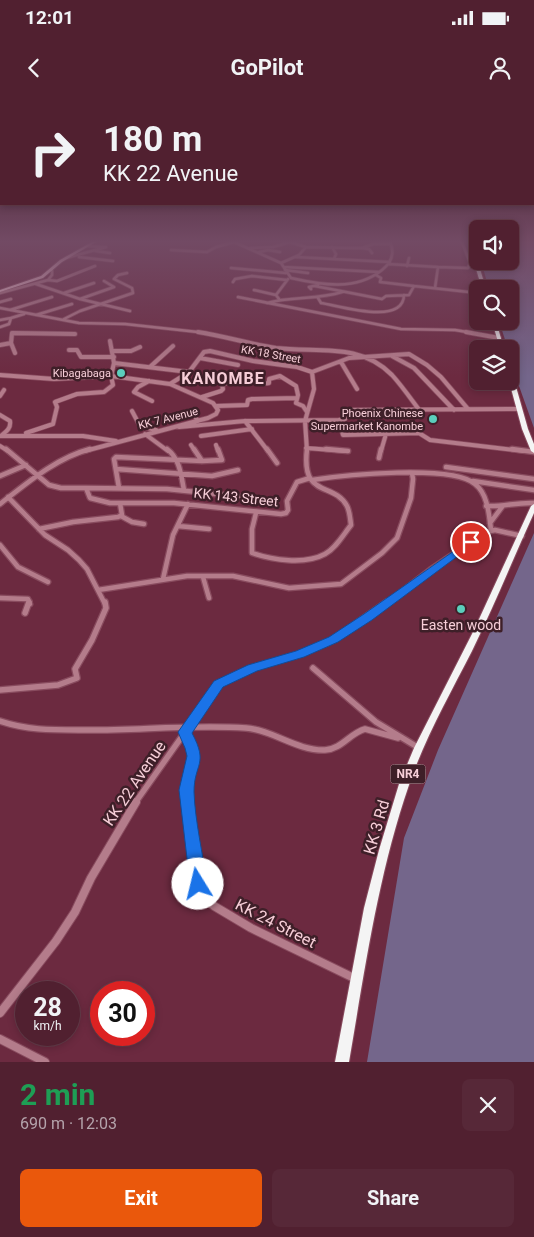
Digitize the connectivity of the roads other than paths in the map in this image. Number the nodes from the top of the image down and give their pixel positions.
1 (414, 286) edge
2 (13, 287) edge
3 (25, 287) edge
4 (44, 287) edge
5 (83, 287) edge
6 (114, 287) edge
7 (130, 287) edge
8 (284, 287) edge
9 (309, 287) edge
10 (329, 287) edge
11 (423, 287) edge
12 (435, 288) joint
13 (312, 289) dead end
14 (254, 290) dead end
15 (0, 291) edge
16 (344, 291) junction
17 (469, 292) edge
18 (64, 294) junction
19 (404, 295) junction
20 (52, 296) dead end
21 (238, 297) dead end
22 (278, 297) junction
23 (318, 298) junction
24 (11, 299) dead end
25 (80, 299) junction
26 (0, 302) edge
27 (266, 303) junction
28 (72, 304) dead end
29 (101, 304) junction
30 (0, 308) edge
31 (9, 310) junction
32 (130, 311) dead end
33 (24, 314) junction
34 (33, 316) junction
35 (12, 318) junction
36 (0, 320) edge
37 (64, 320) junction
38 (0, 327) edge
39 (497, 330) edge
40 (75, 334) dead end
41 (499, 338) joint
42 (110, 341) dead end
43 (11, 343) junction
44 (0, 345) edge
45 (173, 346) dead end
46 (140, 347) dead end
47 (69, 350) dead end
48 (113, 351) junction
49 (15, 352) dead end
50 (392, 355) junction
51 (114, 357) junction
52 (367, 357) junction
53 (200, 358) junction
54 (341, 362) junction
55 (114, 363) junction
56 (238, 365) dead end
57 (151, 366) junction
58 (189, 372) junction
59 (312, 372) junction
60 (0, 375) edge
61 (111, 376) junction
62 (150, 381) junction
63 (170, 384) junction
64 (357, 389) dead end
65 (4, 390) dead end
66 (514, 390) edge
67 (0, 396) edge
68 (202, 397) junction
69 (296, 398) junction
70 (152, 401) dead end
71 (217, 406) junction
72 (520, 408) junction
73 (468, 409) junction
74 (454, 410) junction
75 (132, 411) dead end
76 (308, 412) junction
77 (420, 412) junction
78 (0, 416) edge
79 (172, 417) dead end
80 (304, 419) junction
81 (339, 420) junction
82 (198, 421) junction
83 (245, 421) junction
84 (172, 427) junction
85 (252, 429) junction
86 (159, 430) junction
87 (26, 433) junction
88 (145, 434) junction
89 (386, 434) junction
90 (1, 436) edge
91 (201, 436) dead end
92 (117, 441) junction
93 (191, 445) dead end
94 (216, 445) dead end
95 (0, 446) edge
96 (306, 448) junction
97 (348, 451) dead end
98 (534, 451) edge
99 (379, 458) dead end
100 (176, 459) junction
101 (202, 461) junction
102 (278, 463) dead end
103 (26, 465) junction
104 (446, 467) dead end
105 (116, 469) junction
106 (238, 470) dead end
107 (179, 473) junction
108 (412, 473) junction
109 (38, 474) junction
110 (0, 476) edge
111 (311, 479) junction
112 (534, 479) edge
113 (473, 481) junction
114 (86, 488) junction
115 (119, 488) junction
116 (184, 490) junction
117 (534, 490) edge
118 (8, 497) junction
119 (256, 498) dead end
120 (120, 503) junction
121 (0, 504) edge
122 (188, 504) junction
123 (486, 506) junction
124 (534, 506) edge
125 (502, 507) junction
126 (256, 513) junction
127 (121, 516) junction
128 (144, 524) dead end
129 (178, 526) junction
130 (490, 527) junction
131 (39, 529) junction
132 (209, 529) dead end
133 (522, 536) junction
134 (0, 546) edge
135 (203, 577) junction
136 (163, 579) junction
137 (48, 582) dead end
138 (98, 590) junction
139 (0, 598) edge
140 (209, 598) dead end
141 (25, 613) dead end
142 (313, 668) dead end
143 (0, 690) edge
144 (0, 721) edge
145 (186, 731) junction
146 (398, 738) junction
147 (419, 748) junction
148 (356, 979) junction
149 (0, 1013) edge
150 (0, 1039) edge
151 (45, 1062) edge
152 (342, 1062) edge

1 - 19 street
2 - 15 main road
3 - 15 street
4 - 18 street
5 - 18 street
6 - 25 street
7 - 29 street
8 - 22 street
9 - 13 street
10 - 16 street
11 - 12 street
12 - 17 street
14 - 22 street
16 - 19 street
16 - 23 street
18 - 25 street
19 - 23 street
20 - 31 street
21 - 27 street
22 - 23 street
22 - 27 street
24 - 26 street
25 - 29 street
27 - 41 street
28 - 34 street
29 - 32 street
29 - 37 street
30 - 31 street
31 - 33 street
33 - 34 street
33 - 35 street
34 - 37 street
35 - 36 street
35 - 38 street
37 - 52 street
39 - 41 highway
40 - 43 street
42 - 48 street
43 - 44 street
43 - 49 street
45 - 57 street
46 - 48 street
47 - 51 street
48 - 51 street
50 - 52 street, KK 18 Street
50 - 73 street, KK 18 Street
50 - 74 street
51 - 55 street
52 - 54 street, KK 18 Street
52 - 77 street
53 - 56 street
53 - 58 street
53 - 59 street, KK 18 Street
54 - 59 street, KK 18 Street
54 - 64 street
55 - 57 street
55 - 61 street
57 - 58 street
58 - 63 street
59 - 76 street
60 - 61 street, KK 7 Avenue
61 - 62 street, KK 7 Avenue
61 - 87 street
62 - 63 street, KK 7 Avenue
62 - 70 street
63 - 68 street, KK 7 Avenue
65 - 67 street
66 - 72 highway
68 - 69 street
68 - 71 street, KK 7 Avenue
69 - 71 street
69 - 76 street
71 - 82 street, KK 7 Avenue
72 - 73 street
72 - 98 highway
73 - 74 street
74 - 77 street
75 - 86 street
76 - 80 street
77 - 81 street
78 - 90 street
79 - 82 street
80 - 81 street
80 - 83 street
80 - 96 street
81 - 89 street
82 - 84 street, KK 7 Avenue
83 - 84 street
83 - 85 street
84 - 86 street, KK 7 Avenue
85 - 91 street
85 - 102 street
86 - 88 street, KK 7 Avenue
87 - 90 street
87 - 92 street
88 - 92 street, KK 7 Avenue
88 - 100 street
89 - 98 street
89 - 99 street
92 - 109 street, KK 7 Avenue
93 - 101 street
94 - 101 street
95 - 103 street
96 - 97 street
96 - 111 street
100 - 101 street
100 - 105 street
100 - 107 street
103 - 109 street
103 - 110 street
104 - 112 street
105 - 107 street
105 - 115 street
106 - 107 street
107 - 116 street
108 - 111 street
108 - 113 street
108 - 135 street
109 - 114 street
109 - 118 street, KK 7 Avenue
111 - 126 street, KK 143 Street
111 - 126 street
113 - 117 street
113 - 123 street
114 - 115 street
114 - 120 street, KK 143 Street
115 - 116 street
116 - 119 street
118 - 121 street, KK 7 Avenue
118 - 131 street
120 - 122 street, KK 143 Street
120 - 127 street
122 - 126 street, KK 143 Street
122 - 129 street
123 - 125 street
123 - 130 street
124 - 125 street
124 - 133 highway, KK 3 Rd / NR4
125 - 130 street
127 - 128 street
127 - 131 street
129 - 132 street
129 - 136 street
130 - 133 street
130 - 145 street, KK 22 Avenue
131 - 138 street
133 - 147 highway, KK 3 Rd / NR4
134 - 137 street
135 - 136 street
135 - 140 street
136 - 138 street
138 - 143 street
139 - 141 street
142 - 146 street
144 - 145 street
145 - 146 street
145 - 148 street, KK 24 Street
145 - 149 street, KK 22 Avenue
146 - 147 street
147 - 148 highway, KK 3 Rd / NR4
148 - 152 highway, KK 3 Rd / NR4
150 - 151 street

